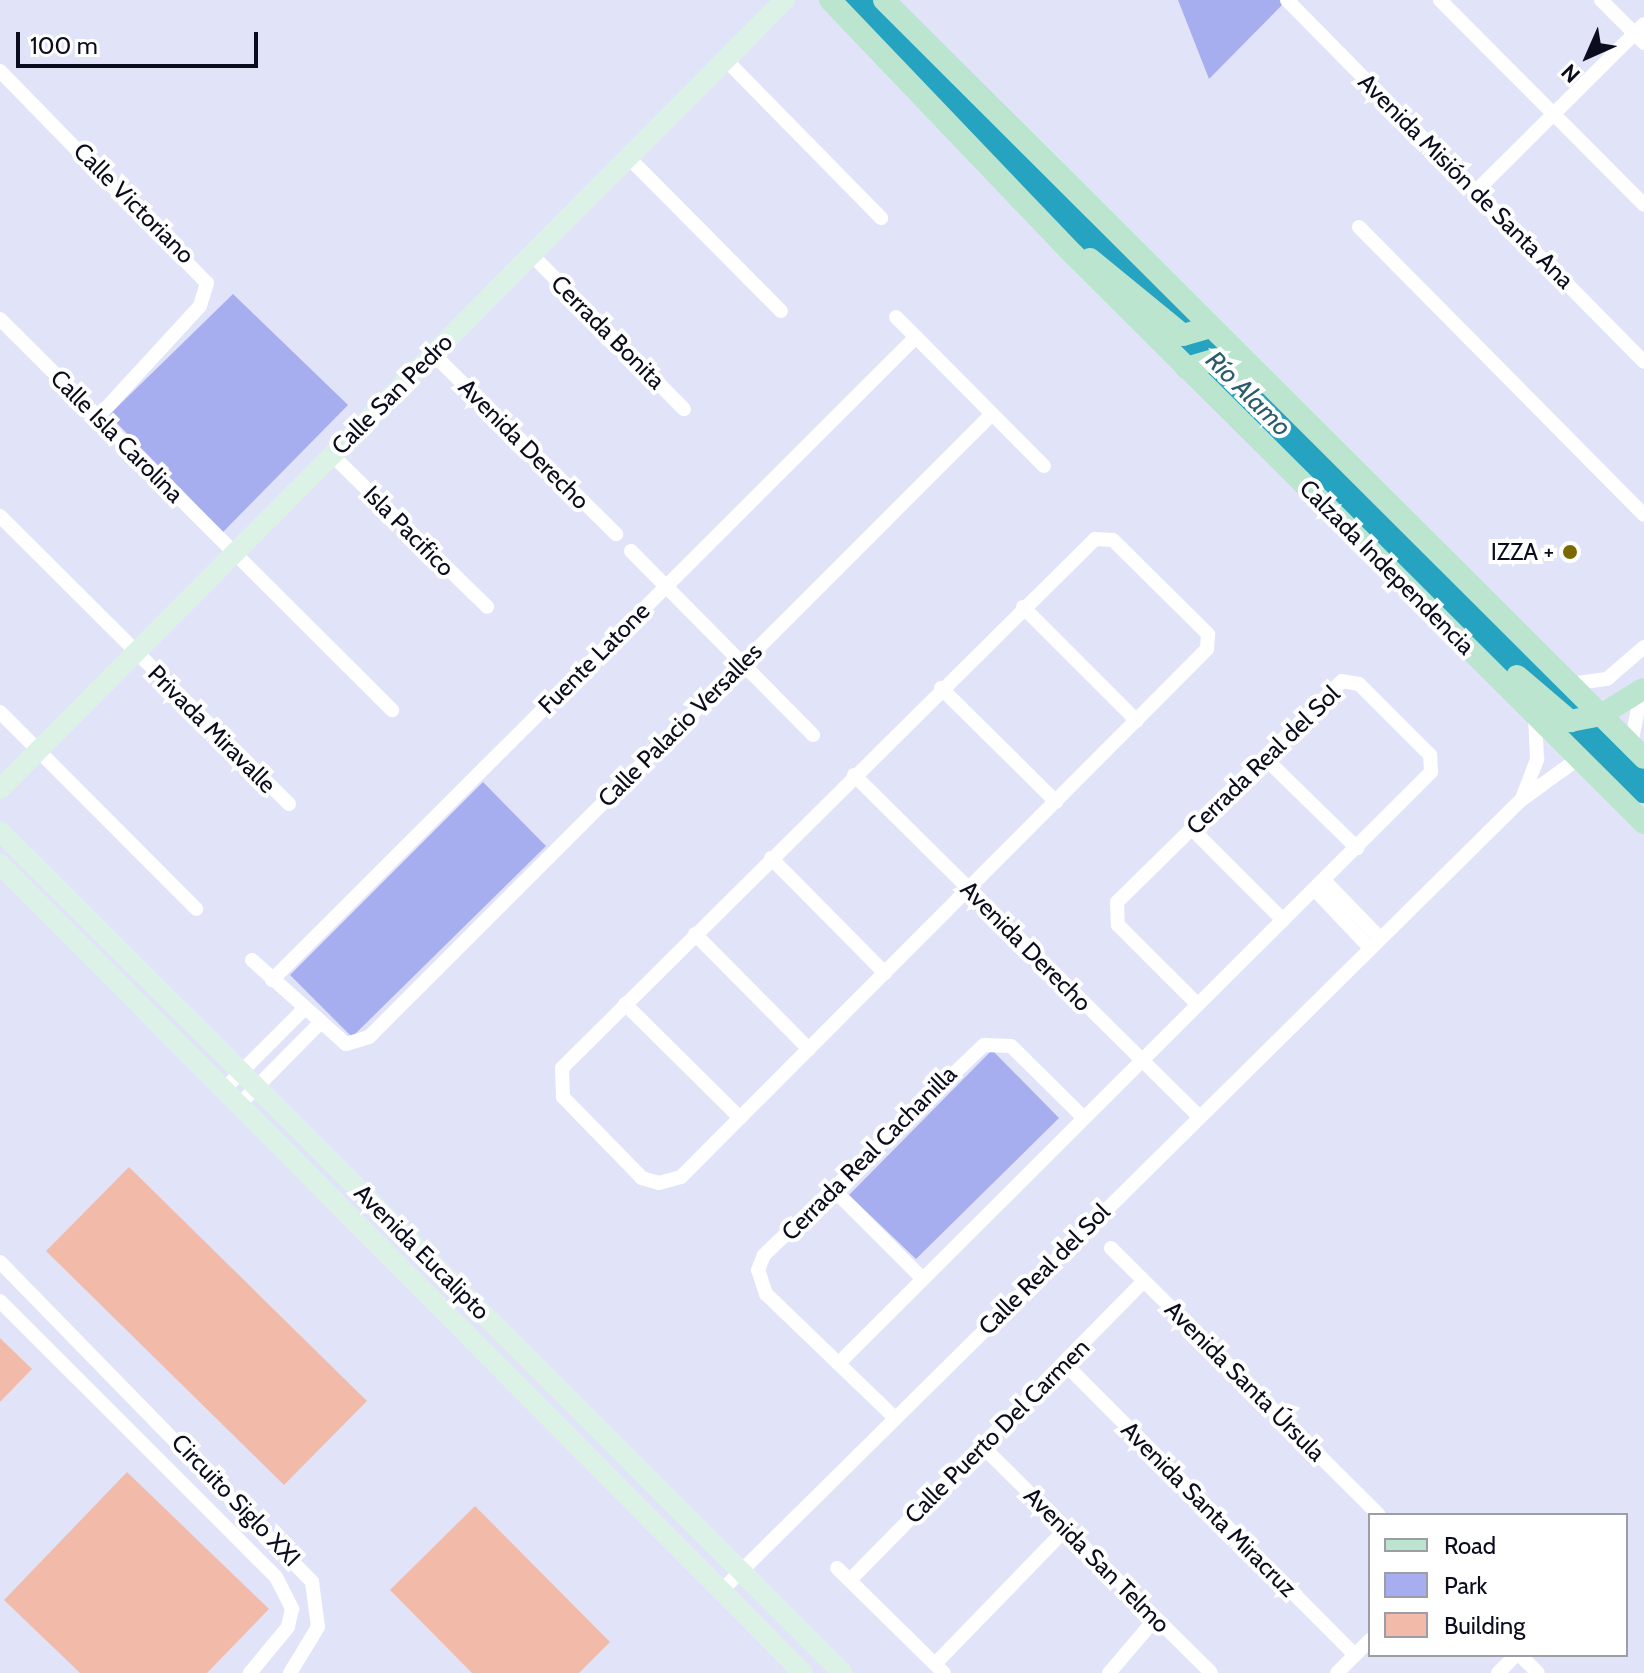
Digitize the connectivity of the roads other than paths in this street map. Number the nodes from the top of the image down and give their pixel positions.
1 (785, 0) edge
2 (830, 0) edge
3 (872, 0) edge
4 (884, 0) edge
5 (1287, 0) edge
6 (1440, 0) edge
7 (1601, 0) edge
8 (901, 16) junction
9 (1641, 34) edge
10 (725, 59) junction
11 (0, 71) edge
12 (1553, 115) junction
13 (628, 157) junction
14 (1476, 191) junction
15 (1644, 205) edge
16 (881, 218) dead end
17 (1359, 227) dead end
18 (531, 254) junction
19 (1074, 255) junction
20 (781, 311) dead end
21 (896, 317) dead end
22 (0, 319) edge
23 (1211, 327) junction
24 (916, 337) junction
25 (433, 354) junction
26 (1644, 362) edge
27 (1186, 368) junction
28 (684, 409) dead end
29 (992, 414) junction
30 (98, 417) junction
31 (1323, 438) junction
32 (332, 455) junction
33 (1044, 466) dead end
34 (1644, 515) edge
35 (0, 516) edge
36 (616, 534) dead end
37 (631, 551) dead end
38 (234, 552) junction
39 (1403, 583) junction
40 (666, 586) junction
41 (487, 607) dead end
42 (1023, 607) junction
43 (1644, 647) edge
44 (135, 653) junction
45 (741, 663) junction
46 (1570, 684) junction
47 (941, 688) junction
48 (1644, 689) edge
49 (392, 710) dead end
50 (0, 712) edge
51 (1535, 715) junction
52 (1601, 715) junction
53 (1137, 721) junction
54 (813, 735) dead end
55 (39, 750) junction
56 (1637, 752) edge
57 (1265, 758) junction
58 (1579, 758) junction
59 (854, 775) junction
60 (0, 789) edge
61 (1521, 800) junction
62 (1056, 802) junction
63 (289, 804) dead end
64 (1644, 823) edge
65 (1192, 829) junction
66 (0, 831) edge
67 (1357, 848) junction
68 (771, 858) junction
69 (0, 864) edge
70 (1319, 885) junction
71 (969, 889) junction
72 (196, 909) dead end
73 (1283, 920) junction
74 (695, 934) junction
75 (1375, 943) junction
76 (252, 960) dead end
77 (885, 973) junction
78 (272, 980) junction
79 (1196, 1003) junction
80 (625, 1004) junction
81 (303, 1010) junction
82 (319, 1024) junction
83 (809, 1049) junction
84 (1140, 1059) junction
85 (242, 1070) junction
86 (257, 1086) junction
87 (224, 1089) junction
88 (239, 1105) junction
89 (1198, 1116) junction
90 (1083, 1117) junction
91 (740, 1118) junction
92 (834, 1190) junction
93 (1111, 1248) dead end
94 (0, 1262) edge
95 (922, 1278) junction
96 (1144, 1281) junction
97 (0, 1301) edge
98 (839, 1363) junction
99 (1064, 1363) junction
100 (155, 1416) junction
101 (895, 1418) junction
102 (135, 1436) junction
103 (982, 1446) junction
104 (1377, 1513) edge
105 (1066, 1529) junction
106 (837, 1568) dead end
107 (740, 1572) junction
108 (850, 1580) junction
109 (720, 1592) junction
110 (1156, 1618) junction
111 (1368, 1642) edge
112 (1355, 1655) junction
113 (1516, 1657) edge
114 (1520, 1657) edge
115 (939, 1668) edge
116 (250, 1673) edge
117 (290, 1673) edge
118 (803, 1673) edge
119 (843, 1673) edge
120 (1109, 1673) edge
121 (1211, 1673) edge
122 (1337, 1673) edge
123 (1498, 1673) edge
124 (1538, 1673) edge

1 - 10 street, Calle San Pedro
2 - 19 main road, Calzada Independencia
3 - 8 main road
4 - 8 main road, Calzada Independencia
5 - 14 street, Avenida Misión de Santa Ana
6 - 12 street
7 - 9 street
8 - 23 main road, Calzada Independencia
9 - 12 street
10 - 13 street, Calle San Pedro
10 - 16 street
11 - 30 street, Calle Victoriano
12 - 14 street
12 - 15 street
13 - 18 street, Calle San Pedro
13 - 20 street
14 - 26 street, Avenida Misión de Santa Ana
17 - 34 street
18 - 25 street, Calle San Pedro
18 - 28 street, Cerrada Bonita
19 - 23 main road
19 - 27 main road, Calzada Independencia
21 - 24 street
22 - 30 street, Calle Isla Carolina
23 - 31 main road, Calzada Independencia
24 - 29 street
24 - 40 street, Fuente Latone
25 - 32 street, Calle San Pedro
25 - 36 street, Avenida Derecho
27 - 31 main road
27 - 39 main road, Calzada Independencia
29 - 33 street
29 - 45 street, Calle Palacio Versalles
30 - 38 street, Calle Isla Carolina
31 - 46 main road, Calzada Independencia
32 - 38 street, Calle San Pedro
32 - 41 street, Isla Pacifico
35 - 44 street, Privada Miravalle
37 - 40 street
38 - 44 street, Calle San Pedro
38 - 49 street, Calle Isla Carolina
39 - 51 main road, Calzada Independencia
39 - 52 main road
40 - 45 street
40 - 78 street, Fuente Latone
42 - 47 street
42 - 53 street
42 - 53 street
43 - 46 street
44 - 55 street, Calle San Pedro
44 - 63 street, Privada Miravalle
45 - 54 street
45 - 82 street, Calle Palacio Versalles
46 - 52 main road, Calzada Independencia
47 - 59 street
47 - 62 street
48 - 52 main road
48 - 56 street
50 - 55 street
51 - 58 main road, Calzada Independencia
51 - 61 street, Calle Real del Sol
52 - 56 main road, Calzada Independencia
53 - 62 street
55 - 60 street, Calle San Pedro
55 - 72 street
57 - 65 street, Cerrada Real del Sol
57 - 67 street
57 - 67 street, Cerrada Real del Sol
58 - 61 street, Calle Real del Sol
58 - 64 main road, Calzada Independencia
59 - 68 street
59 - 71 street, Avenida Derecho
61 - 75 street, Calle Real del Sol
62 - 71 street
65 - 73 street
65 - 79 street, Cerrada Real del Sol
66 - 85 street, Avenida Eucalipto
67 - 70 street, Cerrada Real del Sol
68 - 74 street
68 - 77 street
69 - 87 street, Avenida Eucalipto
70 - 73 street, Cerrada Real del Sol
70 - 75 street
71 - 77 street
71 - 84 street, Avenida Derecho
73 - 79 street, Cerrada Real del Sol
74 - 80 street
74 - 83 street
75 - 89 street, Calle Real del Sol
76 - 78 street
77 - 83 street
78 - 81 street
79 - 84 street, Cerrada Real del Sol
80 - 91 street
80 - 91 street
81 - 82 street
81 - 85 street
82 - 86 street
83 - 91 street
84 - 89 street, Avenida Derecho
84 - 90 street
85 - 86 street, Avenida Eucalipto
85 - 87 street
86 - 88 street
86 - 107 street, Avenida Eucalipto
87 - 88 street, Avenida Eucalipto
88 - 109 street, Avenida Eucalipto
89 - 101 street, Calle Real del Sol
90 - 92 street, Cerrada Real Cachanilla
90 - 95 street
92 - 95 street
92 - 98 street, Cerrada Real Cachanilla
93 - 96 street, Avenida Santa Úrsula
94 - 100 street, Circuito Siglo XXI
95 - 98 street
96 - 99 street, Calle Puerto Del Carmen
96 - 104 street, Avenida Santa Úrsula
97 - 102 street, Circuito Siglo XXI
98 - 101 street, Cerrada Real Cachanilla
99 - 103 street, Calle Puerto Del Carmen
99 - 112 street, Avenida Santa Miracruz
100 - 102 street, Circuito Siglo XXI
100 - 117 street, Circuito Siglo XXI
101 - 107 street, Calle Real del Sol
102 - 116 street, Circuito Siglo XXI
103 - 105 street, Avenida San Telmo
103 - 108 street, Calle Puerto Del Carmen
105 - 110 street, Avenida San Telmo
105 - 115 street
106 - 108 street
107 - 109 street, Calle Real del Sol
107 - 119 street, Avenida Eucalipto
108 - 115 street
109 - 118 street, Avenida Eucalipto
110 - 120 street
110 - 121 street, Avenida San Telmo
111 - 112 street
112 - 122 street
113 - 123 street
114 - 124 street

